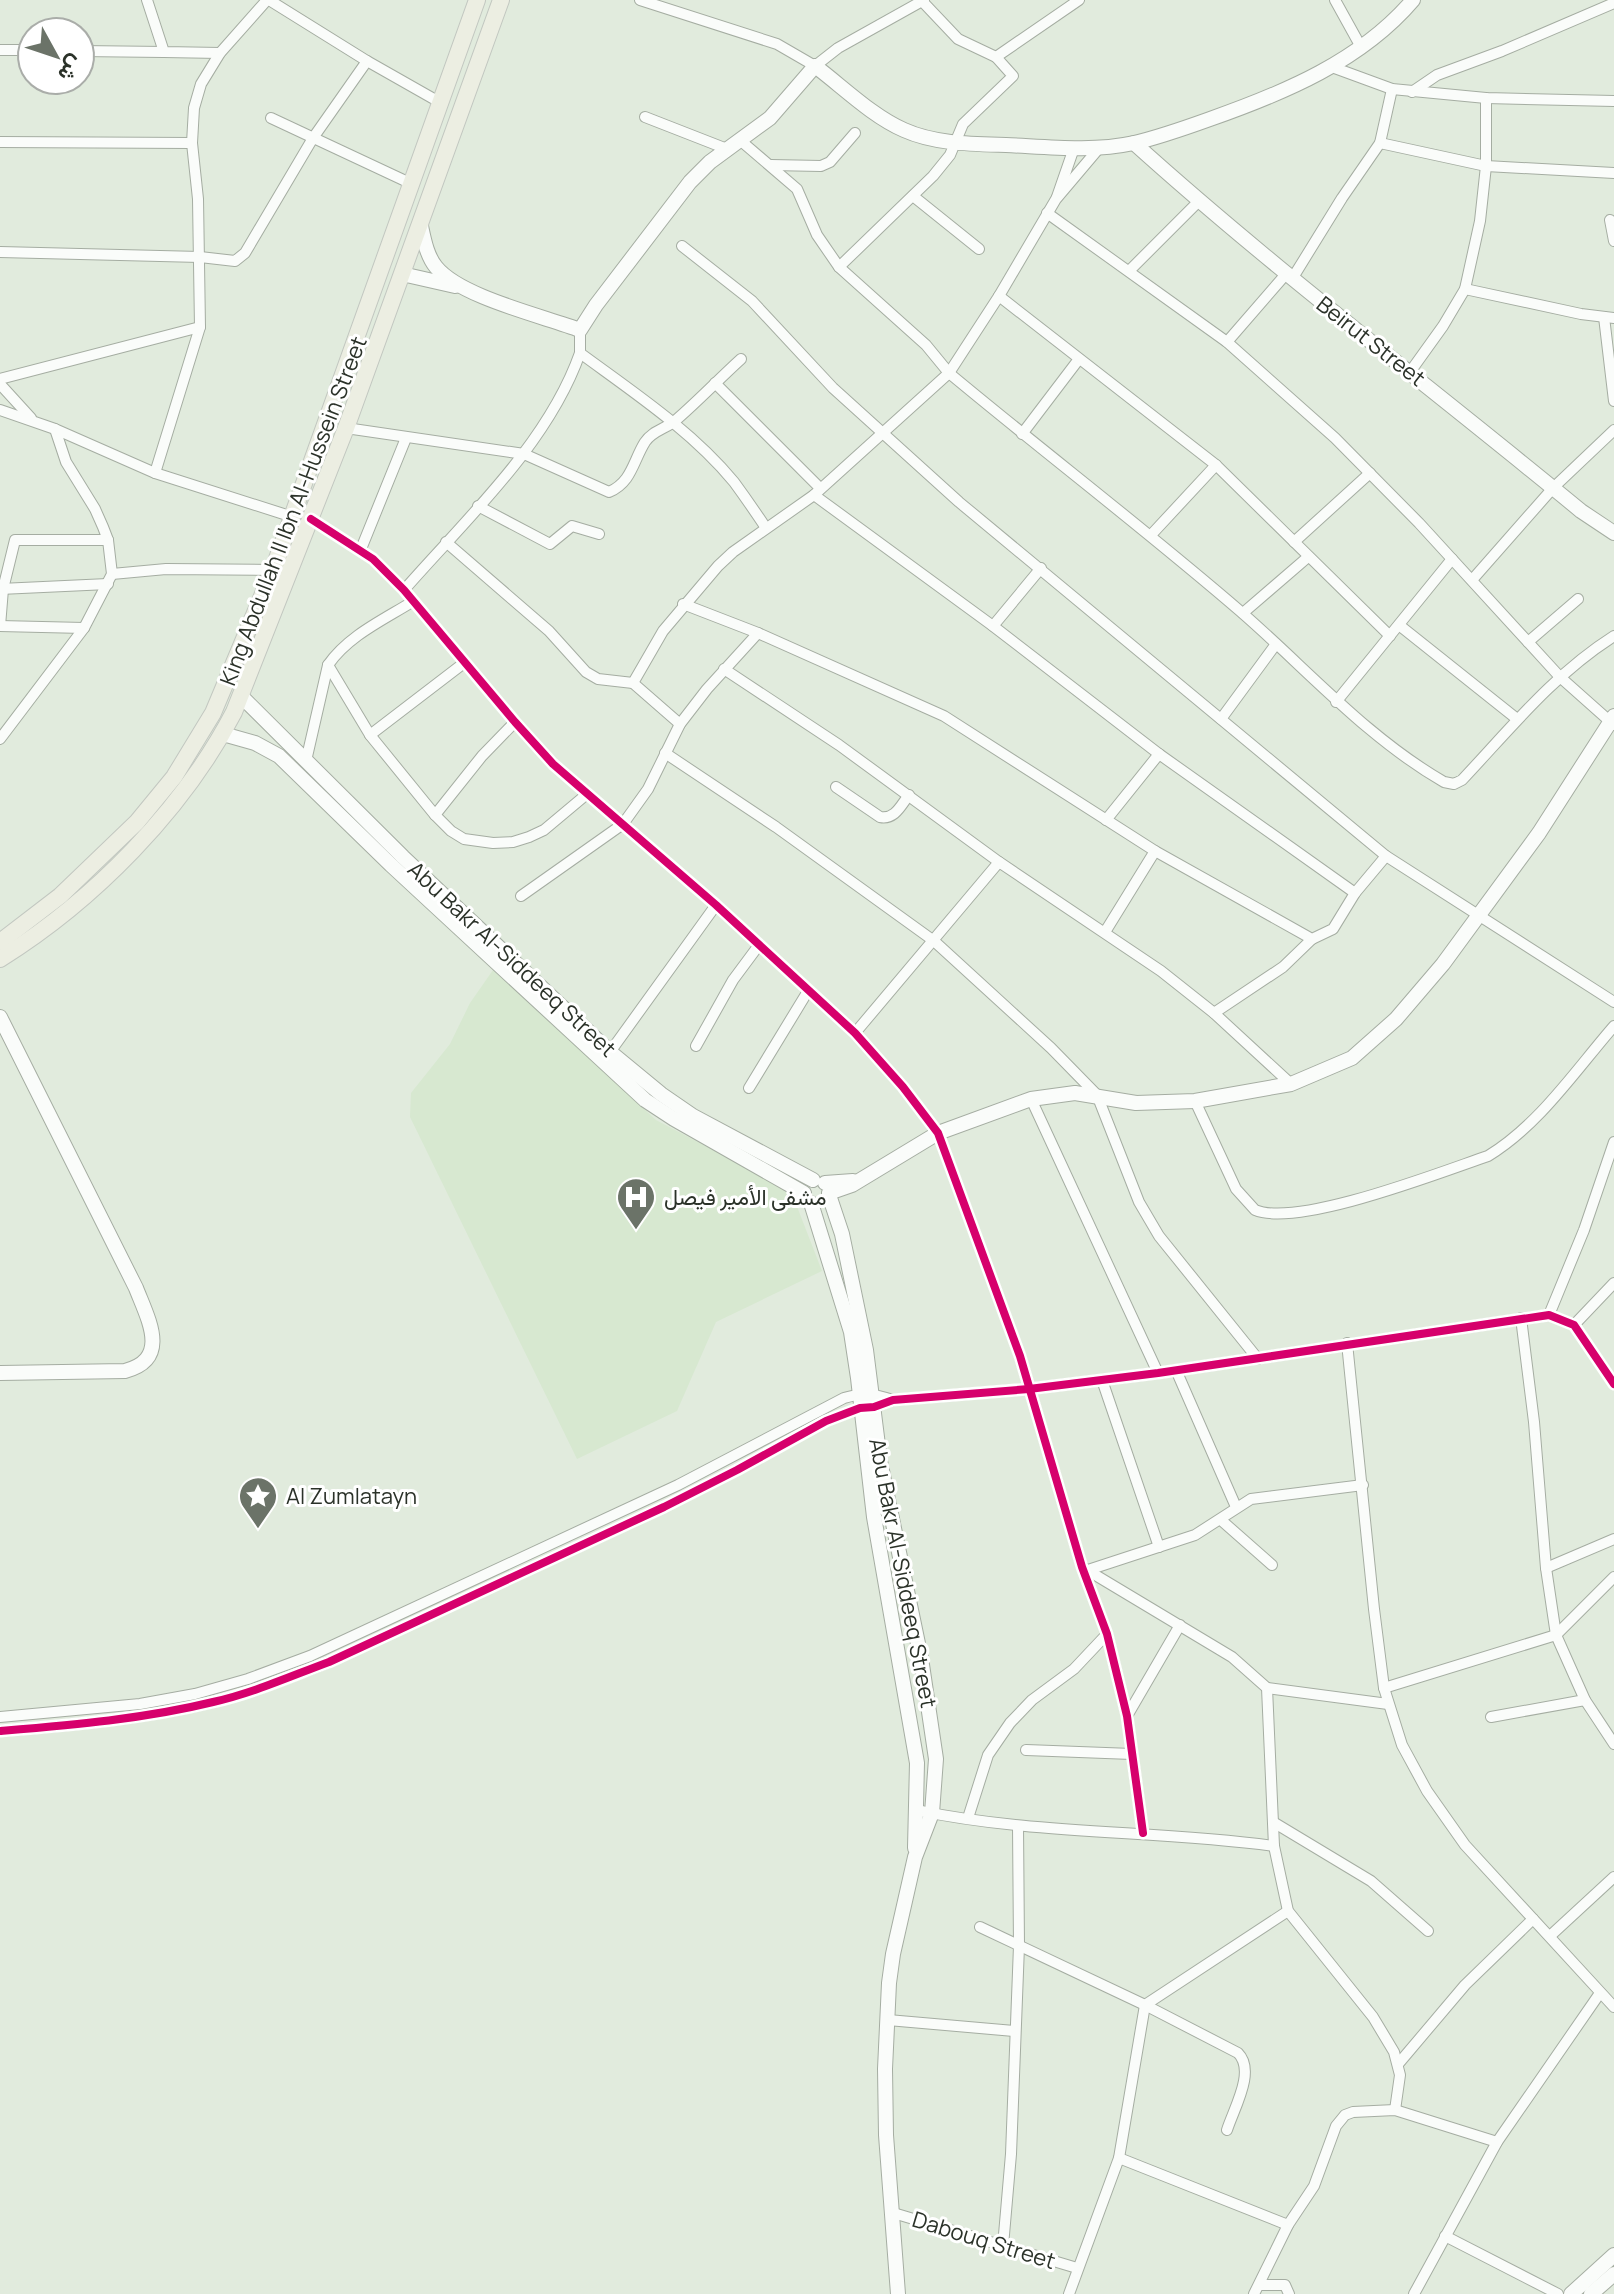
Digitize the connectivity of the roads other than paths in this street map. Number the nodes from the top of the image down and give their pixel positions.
1 (147, 0) edge
2 (268, 0) edge
3 (477, 0) edge
4 (501, 0) edge
5 (640, 0) edge
6 (923, 0) edge
7 (1079, 0) edge
8 (1335, 0) edge
9 (1413, 0) edge
10 (1614, 3) edge
11 (1361, 47) junction
12 (96, 51) edge
13 (164, 52) junction
14 (220, 53) junction
15 (996, 57) junction
16 (367, 61) junction
17 (815, 66) junction
18 (1332, 67) junction
19 (1392, 89) junction
20 (1412, 92) junction
21 (1486, 98) junction
22 (1614, 101) edge
23 (441, 103) junction
24 (645, 117) dead end
25 (271, 118) dead end
26 (855, 133) dead end
27 (313, 138) junction
28 (741, 141) junction
29 (0, 142) edge
30 (956, 142) junction
31 (192, 143) junction
32 (1134, 143) junction
33 (1380, 143) junction
34 (1100, 147) junction
35 (1074, 148) junction
36 (727, 149) junction
37 (770, 165) junction
38 (1486, 166) junction
39 (1614, 173) edge
40 (412, 184) junction
41 (913, 196) junction
42 (1056, 199) junction
43 (1199, 201) junction
44 (1047, 213) junction
45 (1610, 220) dead end
46 (421, 226) junction
47 (1614, 241) edge
48 (682, 246) dead end
49 (979, 249) dead end
50 (0, 252) edge
51 (200, 257) junction
52 (839, 267) junction
53 (1129, 271) junction
54 (402, 274) junction
55 (1289, 276) junction
56 (464, 287) junction
57 (1465, 289) junction
58 (999, 296) junction
59 (1609, 318) edge
60 (200, 327) junction
61 (580, 330) junction
62 (1227, 342) junction
63 (580, 353) junction
64 (741, 359) dead end
65 (1079, 359) junction
66 (1410, 372) junction
67 (949, 373) junction
68 (0, 381) edge
69 (715, 383) junction
70 (1614, 401) edge
71 (0, 410) edge
72 (32, 420) junction
73 (672, 423) junction
74 (346, 428) junction
75 (55, 429) junction
76 (1614, 430) edge
77 (882, 434) junction
78 (1022, 434) junction
79 (406, 438) junction
80 (524, 454) junction
81 (1216, 465) junction
82 (155, 473) junction
83 (1370, 473) junction
84 (1553, 488) junction
85 (817, 492) junction
86 (478, 506) junction
87 (293, 517) junction
88 (311, 519) junction
89 (766, 528) junction
90 (1614, 533) edge
91 (599, 534) dead end
92 (1151, 535) junction
93 (108, 540) junction
94 (446, 542) junction
95 (1294, 542) junction
96 (361, 549) junction
97 (1308, 557) junction
98 (1452, 559) junction
99 (1041, 568) junction
100 (273, 570) junction
101 (110, 579) junction
102 (1472, 580) junction
103 (1, 589) edge
104 (404, 590) junction
105 (1578, 599) dead end
106 (412, 602) junction
107 (683, 604) junction
108 (1243, 613) junction
109 (1399, 625) junction
110 (0, 626) edge
111 (993, 626) junction
112 (84, 628) junction
113 (758, 633) junction
114 (1390, 636) junction
115 (1614, 636) edge
116 (1528, 642) junction
117 (1276, 644) junction
118 (464, 663) junction
119 (328, 665) junction
120 (724, 669) junction
121 (1560, 677) junction
122 (633, 683) junction
123 (241, 696) junction
124 (1336, 702) junction
125 (1221, 719) junction
126 (1517, 719) junction
127 (1613, 721) edge
128 (515, 722) junction
129 (680, 724) junction
130 (223, 734) junction
131 (370, 735) junction
132 (0, 739) edge
133 (196, 742) junction
134 (213, 751) junction
135 (665, 753) junction
136 (1159, 754) junction
137 (306, 761) junction
138 (836, 787) dead end
139 (587, 794) junction
140 (909, 795) junction
141 (435, 815) junction
142 (1106, 820) junction
143 (623, 824) junction
144 (1155, 851) junction
145 (1386, 856) junction
146 (999, 862) junction
147 (1355, 893) junction
148 (521, 896) dead end
149 (716, 905) junction
150 (1477, 917) junction
151 (1105, 932) junction
152 (1, 938) edge
153 (1312, 939) junction
154 (934, 941) junction
155 (759, 945) junction
156 (0, 959) edge
157 (808, 991) junction
158 (1614, 1002) edge
159 (1214, 1013) junction
160 (0, 1017) edge
161 (1614, 1026) edge
162 (855, 1033) junction
163 (696, 1046) dead end
164 (610, 1052) junction
165 (1291, 1084) junction
166 (749, 1088) dead end
167 (1097, 1095) junction
168 (1031, 1099) junction
169 (1195, 1101) junction
170 (938, 1133) junction
171 (1614, 1142) edge
172 (818, 1191) junction
173 (1614, 1283) edge
174 (1549, 1315) junction
175 (1521, 1318) junction
176 (1574, 1325) junction
177 (1347, 1343) junction
178 (1258, 1359) junction
179 (1176, 1370) junction
180 (0, 1373) edge
181 (1158, 1373) junction
182 (1102, 1380) junction
183 (1614, 1384) edge
184 (1029, 1389) junction
185 (866, 1400) junction
186 (1363, 1485) junction
187 (1236, 1507) junction
188 (1221, 1520) junction
189 (1614, 1539) edge
190 (1159, 1547) junction
191 (1272, 1565) dead end
192 (1546, 1568) junction
193 (1085, 1569) junction
194 (1614, 1577) edge
195 (1180, 1625) junction
196 (1107, 1634) junction
197 (1556, 1635) junction
198 (329, 1648) junction
199 (329, 1662) junction
200 (1267, 1688) junction
201 (1384, 1688) junction
202 (1585, 1700) junction
203 (1388, 1704) junction
204 (1127, 1716) junction
205 (0, 1717) edge
206 (1491, 1717) dead end
207 (0, 1731) edge
208 (1614, 1744) edge
209 (1026, 1750) dead end
210 (1132, 1754) junction
211 (916, 1810) junction
212 (932, 1813) junction
213 (968, 1818) junction
214 (1273, 1822) junction
215 (1018, 1826) junction
216 (1143, 1833) junction
217 (1274, 1846) junction
218 (915, 1857) junction
219 (1614, 1877) edge
220 (1288, 1911) junction
221 (1533, 1919) junction
222 (980, 1927) dead end
223 (1428, 1931) dead end
224 (1550, 1936) junction
225 (1019, 1946) junction
226 (1600, 1993) junction
227 (1145, 2005) junction
228 (1614, 2007) edge
229 (888, 2020) junction
230 (1014, 2031) junction
231 (1399, 2063) junction
232 (1395, 2110) junction
233 (1227, 2130) dead end
234 (1497, 2142) junction
235 (1119, 2158) junction
236 (890, 2212) junction
237 (1288, 2225) junction
238 (1445, 2236) junction
239 (1003, 2246) junction
240 (1614, 2255) edge
241 (1077, 2268) junction
242 (1614, 2274) edge
243 (1257, 2289) edge
244 (898, 2294) edge
245 (1069, 2294) edge
246 (1289, 2294) edge
247 (1414, 2294) edge
248 (1558, 2294) edge
249 (1571, 2294) edge
250 (1591, 2294) edge

1 - 13 street
2 - 14 street
2 - 16 street
3 - 23 main road, King Abdullah II Ibn Al-Hussein Street
4 - 46 main road, King Abdullah II Ibn Al-Hussein Street
5 - 17 street
6 - 15 street
6 - 17 street
7 - 15 street
8 - 11 street
9 - 11 street
10 - 20 street
11 - 18 street
12 - 13 street
13 - 14 street
14 - 31 street
15 - 30 street
16 - 23 street
16 - 27 street
17 - 28 street
17 - 30 street
18 - 19 street
18 - 32 street
19 - 20 street
19 - 33 street
20 - 21 street
21 - 22 street
21 - 38 street
23 - 40 main road, King Abdullah II Ibn Al-Hussein Street
24 - 36 street
25 - 27 street
26 - 37 street
27 - 40 street
27 - 51 street
28 - 36 street
28 - 37 street
29 - 31 street
30 - 35 street
30 - 41 street
31 - 51 street
32 - 34 street
32 - 43 street, Beirut Street
33 - 38 street
33 - 55 street
34 - 35 street
34 - 42 street
35 - 42 street
36 - 61 street
37 - 52 street
38 - 39 street
38 - 57 street
40 - 87 main road, King Abdullah II Ibn Al-Hussein Street
41 - 49 street
41 - 52 street
42 - 44 street
43 - 53 street
43 - 55 street, Beirut Street
44 - 53 street
44 - 58 street
45 - 47 street
46 - 54 main road, King Abdullah II Ibn Al-Hussein Street
46 - 56 street
48 - 77 street
50 - 51 street
51 - 60 street
52 - 67 street
53 - 62 street
54 - 56 street
54 - 74 main road, King Abdullah II Ibn Al-Hussein Street
55 - 62 street
55 - 66 street, Beirut Street
56 - 61 street
57 - 59 street
57 - 66 street
58 - 65 street
58 - 67 street
59 - 70 street
60 - 68 street
60 - 82 street
61 - 63 street
62 - 83 street
63 - 73 street
63 - 80 street
64 - 69 street
65 - 78 street
65 - 81 street
66 - 84 street, Beirut Street
67 - 77 street
67 - 78 street
68 - 72 street
69 - 73 street
69 - 85 street
71 - 72 street
72 - 75 street
73 - 80 street
73 - 89 street
74 - 79 street
74 - 88 main road, King Abdullah II Ibn Al-Hussein Street
75 - 82 street
75 - 93 street
76 - 84 street
77 - 85 street
77 - 99 street
78 - 92 street
79 - 80 street
79 - 96 street
80 - 86 street
81 - 92 street
81 - 95 street
82 - 87 street
83 - 95 street
83 - 98 street
84 - 90 street, Beirut Street
84 - 102 street
85 - 89 street
85 - 111 street
86 - 91 street
86 - 94 street
87 - 100 main road, King Abdullah II Ibn Al-Hussein Street
88 - 96 street
88 - 123 main road, King Abdullah II Ibn Al-Hussein Street
89 - 107 street
92 - 108 street
93 - 101 street
93 - 103 street
94 - 104 street
94 - 122 street
95 - 97 street
96 - 104 street
97 - 108 street
97 - 114 street
98 - 102 street
98 - 109 street
99 - 111 street
99 - 125 street
100 - 101 street
100 - 133 main road, King Abdullah II Ibn Al-Hussein Street
101 - 103 street
101 - 112 street
102 - 116 street
103 - 110 street
104 - 106 street
105 - 116 street
106 - 118 street
106 - 119 street
107 - 113 street
107 - 122 street
108 - 117 street
109 - 114 street
109 - 126 street
110 - 112 street
111 - 136 street
112 - 132 street
113 - 120 street
113 - 142 street
114 - 124 street
115 - 121 street
116 - 121 street
117 - 124 street
117 - 125 street
118 - 128 street
118 - 131 street
119 - 131 street
119 - 137 street
120 - 129 street
120 - 140 street
121 - 126 street
121 - 127 street
122 - 129 street
123 - 130 main road, King Abdullah II Ibn Al-Hussein Street
123 - 137 street, Abu Bakr Al-Siddeeq Street
124 - 126 street
125 - 145 street
127 - 150 street
128 - 139 street
128 - 141 street
129 - 135 street
130 - 134 main road, King Abdullah II Ibn Al-Hussein Street
130 - 172 street, Abu Bakr Al-Siddeeq Street
131 - 141 street
133 - 134 main road
133 - 152 main road, King Abdullah II Ibn Al-Hussein Street
134 - 156 main road, King Abdullah II Ibn Al-Hussein Street
135 - 143 street
135 - 154 street
136 - 142 street
136 - 147 street
137 - 164 street, Abu Bakr Al-Siddeeq Street
138 - 140 street
139 - 141 street
139 - 143 street
140 - 146 street
142 - 144 street
143 - 148 street
143 - 149 street
144 - 151 street
144 - 153 street
145 - 147 street
145 - 150 street
146 - 151 street
146 - 154 street
147 - 153 street
149 - 155 street
149 - 164 street
150 - 158 street
150 - 165 street
151 - 159 street
153 - 159 street
154 - 162 street
154 - 167 street
155 - 157 street
155 - 163 street
157 - 162 street
157 - 166 street
159 - 165 street
160 - 180 street
161 - 169 street
162 - 170 street
164 - 172 street, Abu Bakr Al-Siddeeq Street
165 - 169 street
167 - 168 street
167 - 169 street
167 - 178 street
168 - 170 street
168 - 181 street
170 - 172 street
170 - 184 street
171 - 174 street
172 - 185 street, Abu Bakr Al-Siddeeq Street
172 - 185 street, Abu Bakr Al-Siddeeq Street
173 - 176 street
174 - 175 street
174 - 176 street
175 - 177 street
175 - 192 street
176 - 183 street
177 - 178 street
177 - 186 street
178 - 179 street
179 - 181 street
179 - 187 street
181 - 182 street
182 - 184 street
182 - 190 street
184 - 185 street
184 - 193 street
185 - 198 street
185 - 199 street
185 - 211 street, Abu Bakr Al-Siddeeq Street
185 - 212 street, Abu Bakr Al-Siddeeq Street
186 - 187 street
186 - 201 street
187 - 188 street
188 - 190 street
188 - 191 street
189 - 192 street
190 - 193 street
192 - 197 street
193 - 195 street
193 - 196 street
194 - 197 street
195 - 200 street
195 - 204 street
196 - 204 street
196 - 213 street
197 - 201 street
197 - 202 street
198 - 199 street
198 - 205 street
199 - 207 street
200 - 203 street
200 - 214 street
201 - 203 street
202 - 206 street
202 - 208 street
203 - 221 street
204 - 210 street
209 - 210 street
210 - 216 street
211 - 212 street
211 - 218 street, Abu Bakr Al-Siddeeq Street
212 - 213 street
212 - 218 street, Abu Bakr Al-Siddeeq Street
213 - 215 street
214 - 217 street
214 - 223 street
215 - 216 street
215 - 225 street
216 - 217 street
217 - 220 street
218 - 229 street, Abu Bakr Al-Siddeeq Street
219 - 224 street
220 - 227 street
220 - 231 street
221 - 224 street
221 - 231 street
222 - 225 street
224 - 226 street
225 - 227 street
225 - 230 street
226 - 228 street
226 - 234 street
227 - 233 street
227 - 235 street
229 - 230 street
229 - 236 street, Abu Bakr Al-Siddeeq Street
230 - 239 street
231 - 232 street
232 - 234 street
232 - 237 street
234 - 238 street
235 - 237 street
235 - 241 street
236 - 239 street, Dabouq Street
236 - 244 street, Abu Bakr Al-Siddeeq Street
237 - 243 street
238 - 247 street
238 - 248 street
239 - 241 street, Dabouq Street
240 - 249 street
241 - 245 street
242 - 250 street
243 - 246 street

